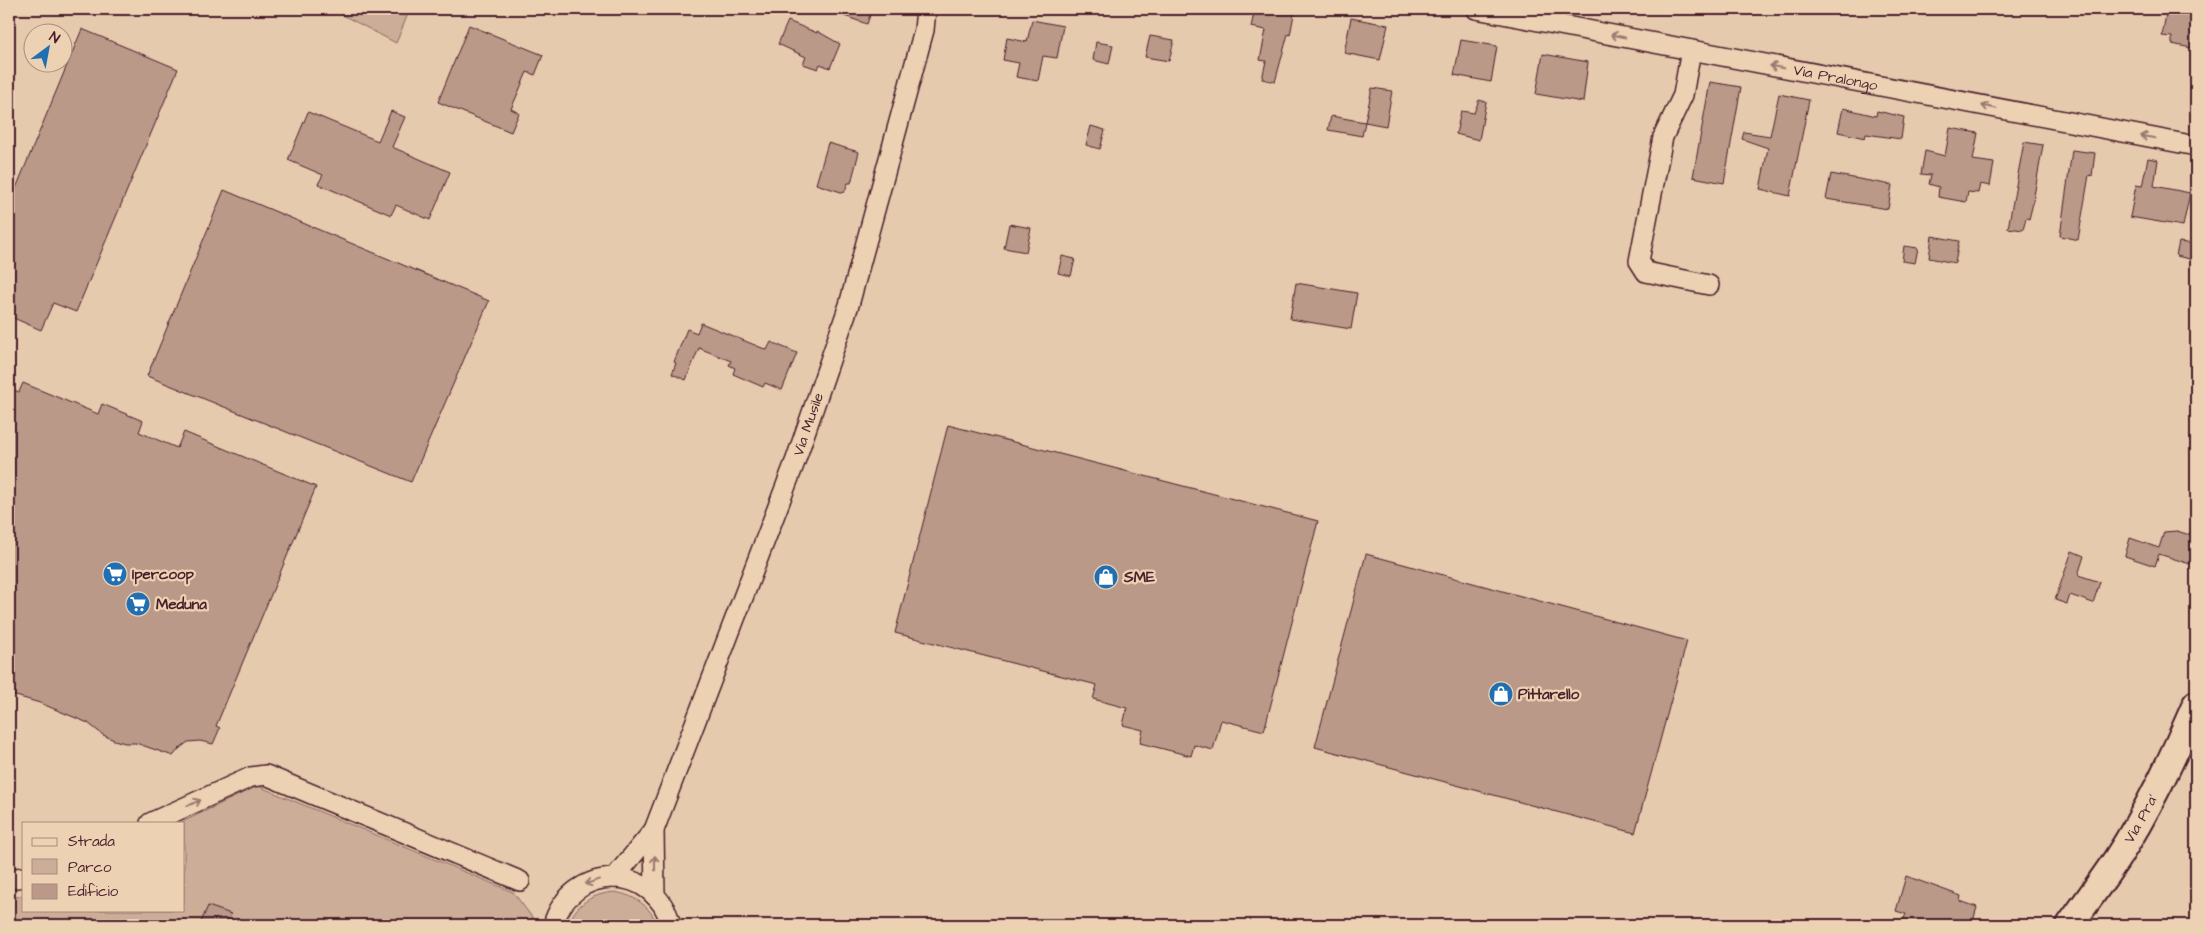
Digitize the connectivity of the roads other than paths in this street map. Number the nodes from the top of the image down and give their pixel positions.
1 (926, 9) edge
2 (1476, 9) edge
3 (1690, 50) junction
4 (2196, 146) edge
5 (1709, 285) dead end
6 (2196, 704) edge
7 (152, 822) edge
8 (654, 830) junction
9 (22, 877) edge
10 (614, 878) junction
11 (9, 879) edge
12 (520, 881) dead end
13 (655, 896) junction
14 (553, 925) edge
15 (672, 925) edge
16 (2070, 925) edge

1 - 8 street, Via Musile
3 -> 2 street, Via Pralongo
4 -> 3 street, Via Pralongo
3 - 5 street
6 - 16 street, Via Pra'
7 -> 12 street
8 - 10 street
13 -> 8 street
9 - 11 street
10 - 13 street
10 -> 14 street
13 - 15 street

